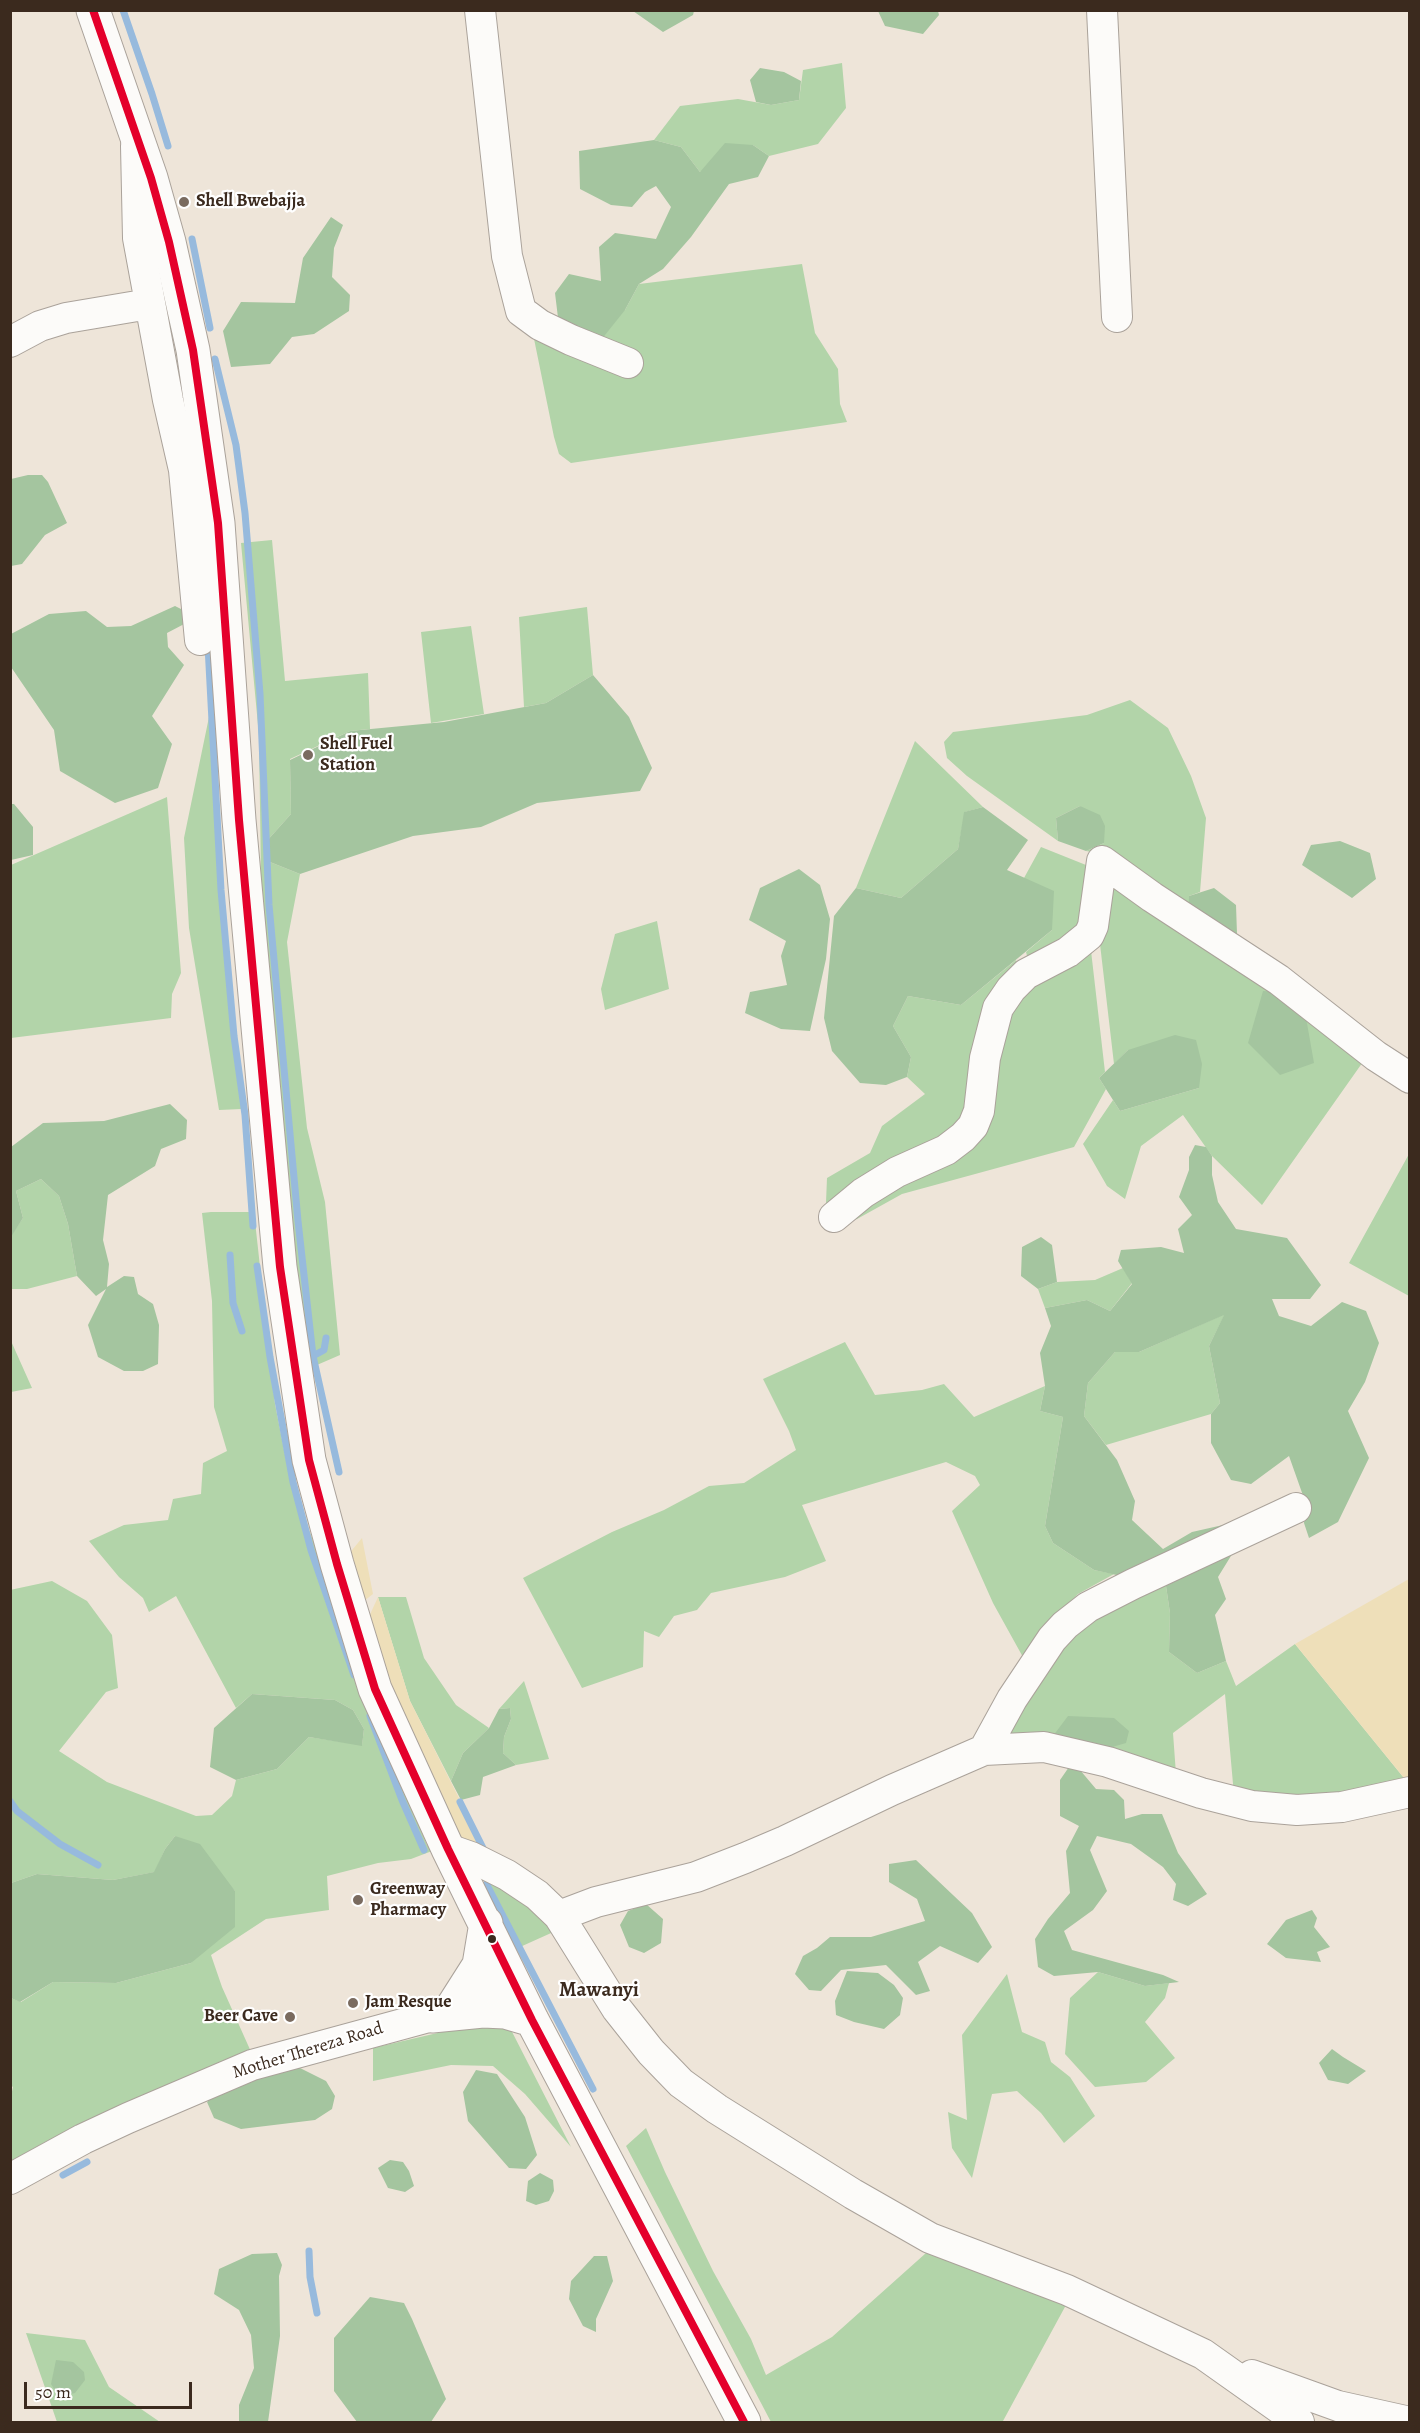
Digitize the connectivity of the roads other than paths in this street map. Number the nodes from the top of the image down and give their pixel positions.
1 (93, 10) edge
2 (480, 10) edge
3 (1102, 10) edge
4 (136, 131) junction
5 (149, 304) junction
6 (1117, 317) dead end
7 (10, 342) edge
8 (628, 363) dead end
9 (200, 640) dead end
10 (1410, 1078) edge
11 (834, 1217) dead end
12 (1296, 1508) dead end
13 (984, 1750) junction
14 (1410, 1792) edge
15 (448, 1849) junction
16 (559, 1916) junction
17 (486, 1923) junction
18 (511, 1976) junction
19 (442, 2012) junction
20 (532, 2020) junction
21 (10, 2179) edge
22 (1203, 2354) junction
23 (744, 2422) edge
24 (1299, 2422) edge
25 (1410, 2422) edge

1 - 4 main road
2 - 8 street
3 - 6 street
4 - 5 street
4 - 15 main road
5 - 7 street
5 - 9 street
10 - 11 street
12 - 13 street
13 - 14 street
13 - 16 street
15 - 16 street
15 - 17 main road
16 - 22 street
17 - 18 main road
17 - 19 main road
18 - 19 street, Mother Thereza Road
18 - 20 main road
19 - 20 main road
19 - 21 street, Mother Thereza Road
20 - 23 main road
22 - 24 street
22 - 25 street

